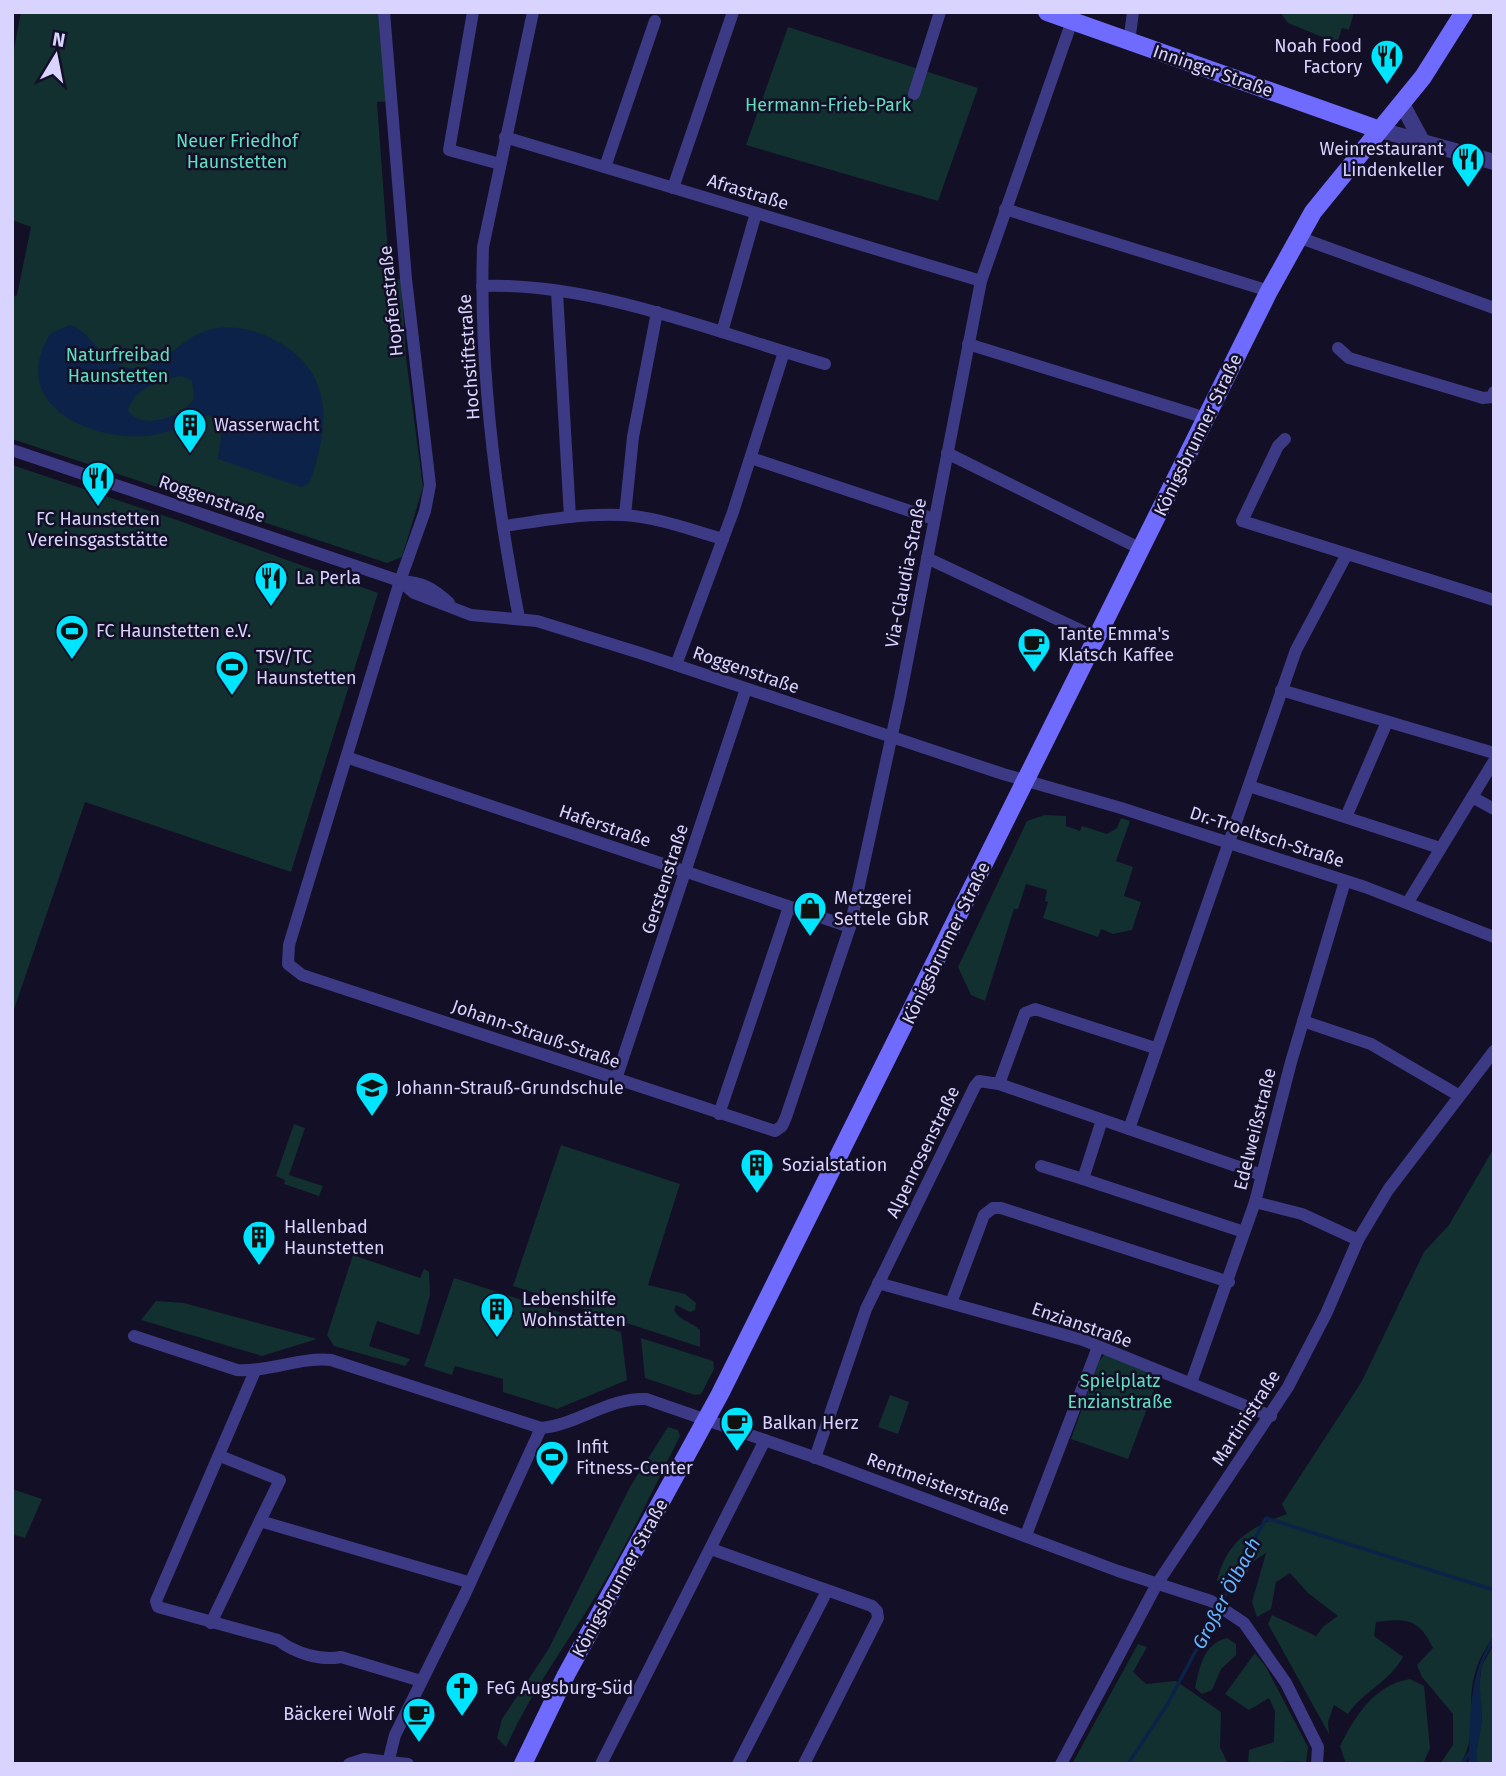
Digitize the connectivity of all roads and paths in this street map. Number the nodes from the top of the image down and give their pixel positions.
1 (384, 12) edge
2 (473, 12) edge
3 (533, 12) edge
4 (733, 12) edge
5 (940, 12) edge
6 (1047, 12) edge
7 (1133, 12) edge
8 (1464, 12) edge
9 (655, 21) dead end
10 (1072, 21) junction
11 (1129, 42) junction
12 (914, 94) dead end
13 (1402, 104) junction
14 (1380, 130) junction
15 (505, 137) junction
16 (1423, 143) junction
17 (1494, 162) edge
18 (500, 164) junction
19 (605, 167) junction
20 (673, 188) junction
21 (1005, 209) junction
22 (756, 213) junction
23 (1298, 237) junction
24 (981, 281) junction
25 (482, 286) junction
26 (1269, 291) junction
27 (557, 292) junction
28 (1494, 308) edge
29 (657, 312) junction
30 (722, 332) junction
31 (968, 344) junction
32 (1339, 348) dead end
33 (784, 352) junction
34 (825, 365) dead end
35 (1494, 392) edge
36 (1206, 418) junction
37 (1285, 439) dead end
38 (12, 450) edge
39 (947, 453) junction
40 (751, 458) junction
41 (625, 515) junction
42 (570, 517) junction
43 (934, 519) junction
44 (505, 526) junction
45 (723, 539) junction
46 (1141, 549) junction
47 (1347, 554) junction
48 (927, 558) junction
49 (400, 581) junction
50 (1494, 600) edge
51 (519, 618) junction
52 (1097, 638) junction
53 (677, 665) junction
54 (746, 689) junction
55 (1281, 690) junction
56 (1387, 722) junction
57 (892, 737) junction
58 (1494, 753) edge
59 (349, 758) junction
60 (1494, 761) edge
61 (1026, 780) junction
62 (1249, 786) junction
63 (1472, 797) junction
64 (1494, 808) edge
65 (1346, 817) junction
66 (1231, 843) junction
67 (1440, 848) junction
68 (685, 872) junction
69 (1345, 881) junction
70 (1408, 902) junction
71 (789, 907) junction
72 (850, 927) junction
73 (1494, 937) edge
74 (288, 964) joint
75 (1303, 1021) junction
76 (1156, 1048) junction
77 (1494, 1051) edge
78 (615, 1079) junction
79 (999, 1084) junction
80 (1458, 1095) junction
81 (719, 1114) junction
82 (1102, 1120) junction
83 (1129, 1129) junction
84 (775, 1131) joint
85 (1041, 1166) dead end
86 (1259, 1174) junction
87 (1083, 1179) junction
88 (1255, 1202) junction
89 (1244, 1232) junction
90 (1358, 1240) junction
91 (1229, 1282) junction
92 (878, 1283) junction
93 (951, 1303) junction
94 (134, 1336) dead end
95 (1098, 1346) junction
96 (255, 1371) junction
97 (1191, 1383) junction
98 (1271, 1416) junction
99 (707, 1419) junction
100 (541, 1428) junction
101 (765, 1440) junction
102 (220, 1456) junction
103 (815, 1458) junction
104 (260, 1521) junction
105 (1026, 1535) junction
106 (711, 1549) junction
107 (468, 1582) junction
108 (1157, 1584) junction
109 (827, 1591) junction
110 (211, 1623) junction
111 (421, 1681) junction
112 (389, 1759) junction
113 (348, 1764) edge
114 (408, 1764) edge
115 (523, 1764) edge
116 (600, 1764) edge
117 (738, 1764) edge
118 (804, 1764) edge
119 (1060, 1764) edge
120 (1317, 1764) edge

1 - 49 street, Hopfenstraße
2 - 18 street
3 - 15 street, Hochstiftstraße
4 - 20 street
5 - 12 street
6 - 10 main road, Inninger Straße
7 - 11 street
8 - 13 main road, Königsbrunner Straße
9 - 19 street
10 - 11 main road, Inninger Straße
10 - 21 street, Via-Claudia-Straße
11 - 14 main road, Inninger Straße
13 - 14 main road, Königsbrunner Straße
13 - 16 street
14 - 16 street
14 - 23 main road, Königsbrunner Straße
15 - 18 street, Hochstiftstraße
15 - 19 street, Afrastraße
16 - 17 street
18 - 25 street, Hochstiftstraße
19 - 20 street, Afrastraße
20 - 22 street, Afrastraße
21 - 24 street, Via-Claudia-Straße
21 - 26 street
22 - 24 street, Afrastraße
22 - 30 street
23 - 26 main road, Königsbrunner Straße
23 - 28 street
24 - 31 street, Via-Claudia-Straße
25 - 27 street
25 - 44 street, Hochstiftstraße
26 - 36 main road, Königsbrunner Straße
27 - 29 street
27 - 42 street
29 - 30 street
29 - 41 street
30 - 33 street
31 - 36 street
31 - 39 street, Via-Claudia-Straße
32 - 35 street
33 - 34 street
33 - 40 street
36 - 46 main road, Königsbrunner Straße
37 - 47 street
38 - 49 street, Roggenstraße
39 - 43 street, Via-Claudia-Straße
39 - 46 street
40 - 43 street
40 - 45 street
41 - 42 street
41 - 45 street
42 - 44 street
43 - 48 street, Via-Claudia-Straße
44 - 51 street, Hochstiftstraße
45 - 53 street
46 - 52 main road, Königsbrunner Straße
47 - 50 street
47 - 55 street
48 - 52 street
48 - 57 street, Via-Claudia-Straße
49 - 51 street, Roggenstraße
49 - 59 street, Hopfenstraße
51 - 53 street, Roggenstraße
52 - 61 main road, Königsbrunner Straße
53 - 54 street, Roggenstraße
54 - 57 street, Roggenstraße
54 - 68 street, Gerstenstraße
55 - 56 street
55 - 62 street
56 - 58 street
56 - 65 street
57 - 61 street, Roggenstraße
57 - 72 street, Via-Claudia-Straße
59 - 68 street, Haferstraße
59 - 74 street, Hopfenstraße
60 - 63 street
61 - 66 street, Dr.-Troeltsch-Straße
61 - 99 main road, Königsbrunner Straße
62 - 65 street
62 - 66 street
63 - 64 street
63 - 67 street
65 - 67 street
66 - 69 street, Dr.-Troeltsch-Straße
66 - 76 street
67 - 70 street
68 - 71 street, Haferstraße
68 - 78 street, Gerstenstraße
69 - 70 street, Dr.-Troeltsch-Straße
69 - 75 street, Edelweißstraße
70 - 73 street, Dr.-Troeltsch-Straße
71 - 72 street, Haferstraße
71 - 81 street
72 - 84 street, Via-Claudia-Straße
74 - 78 street, Johann-Strauß-Straße
75 - 80 street
75 - 86 street, Edelweißstraße
76 - 79 street
76 - 83 street
77 - 80 street, Martinistraße
78 - 81 street, Johann-Strauß-Straße
79 - 82 street
79 - 92 street, Alpenrosenstraße
80 - 90 street, Martinistraße
81 - 84 street, Johann-Strauß-Straße
82 - 83 street
82 - 87 street
83 - 86 street
85 - 87 street
86 - 88 street, Edelweißstraße
87 - 89 street
88 - 89 street, Edelweißstraße
88 - 90 street
89 - 91 street, Edelweißstraße
90 - 98 street, Martinistraße
91 - 93 street
91 - 97 street, Edelweißstraße
92 - 93 street, Enzianstraße
92 - 103 street, Alpenrosenstraße
93 - 95 street, Enzianstraße
94 - 96 street
95 - 97 street, Enzianstraße
95 - 105 street
96 - 100 street
96 - 102 street
97 - 98 street, Enzianstraße
98 - 108 street, Martinistraße
99 - 100 street, Rentmeisterstraße
99 - 101 street, Rentmeisterstraße
99 - 115 main road, Königsbrunner Straße
100 - 107 street
101 - 103 street, Rentmeisterstraße
101 - 106 street
102 - 104 street
102 - 110 street
103 - 105 street, Rentmeisterstraße
104 - 107 street
104 - 110 street
105 - 108 street, Rentmeisterstraße
106 - 109 street
106 - 116 street
107 - 111 street
108 - 119 street, Martinistraße
108 - 120 street
109 - 117 street
109 - 118 street
110 - 111 street
111 - 112 street
112 - 113 street
112 - 114 street

